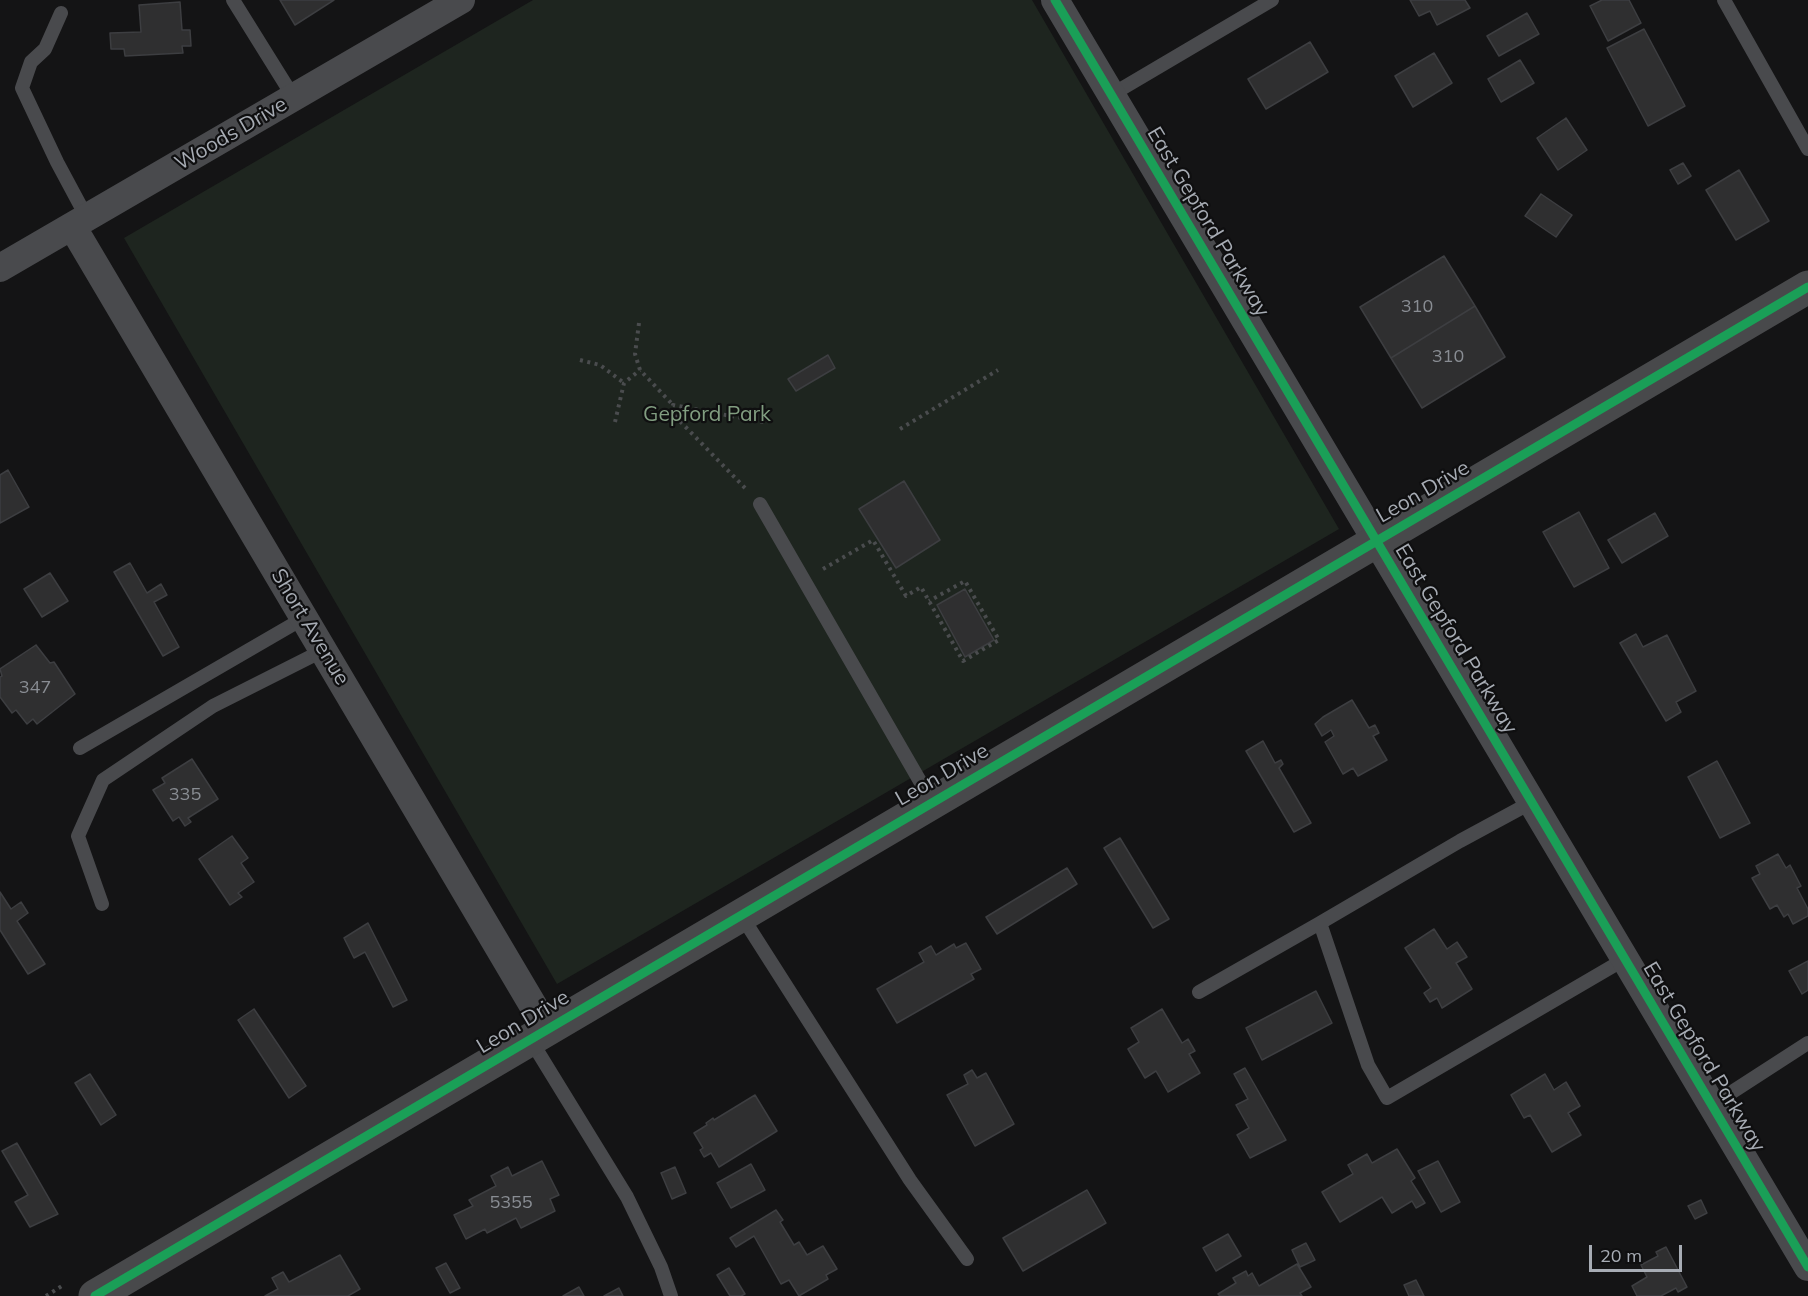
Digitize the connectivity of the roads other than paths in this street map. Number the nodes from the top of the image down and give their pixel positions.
1 (233, 0) edge
2 (461, 0) edge
3 (1055, 0) edge
4 (1272, 0) edge
5 (1724, 0) edge
6 (61, 13) dead end
7 (1111, 95) junction
8 (294, 98) junction
9 (1808, 149) edge
10 (80, 222) junction
11 (0, 268) edge
12 (1808, 287) edge
13 (760, 504) road end
14 (1377, 540) junction
15 (304, 618) junction
16 (324, 650) junction
17 (80, 748) dead end
18 (932, 802) junction
19 (1532, 802) junction
20 (102, 904) dead end
21 (741, 915) junction
22 (1320, 923) junction
23 (1625, 959) junction
24 (1199, 992) dead end
25 (539, 1034) junction
26 (1808, 1043) edge
27 (1712, 1105) junction
28 (967, 1259) dead end
29 (1808, 1267) edge
30 (95, 1296) edge
31 (671, 1296) edge

1 - 8 lane
2 - 8 street, Woods Drive
3 - 7 street, East Gepford Parkway
4 - 7 lane
5 - 9 lane
6 - 10 lane
7 - 14 street, East Gepford Parkway
8 - 10 street, Woods Drive
10 - 11 street, Woods Drive
10 - 15 street, Short Avenue
12 - 14 street, Leon Drive
13 - 18 lane
14 - 18 street, Leon Drive
14 - 19 street, East Gepford Parkway
15 - 16 street, Short Avenue
15 - 17 lane
16 - 20 lane
16 - 25 street, Short Avenue
18 - 21 street, Leon Drive
19 - 22 lane
19 - 23 street, East Gepford Parkway
21 - 25 street, Leon Drive
21 - 28 lane
22 - 23 lane
22 - 24 lane
23 - 27 street, East Gepford Parkway
25 - 30 street, Leon Drive
25 - 31 lane
26 - 27 lane
27 - 29 street, East Gepford Parkway

